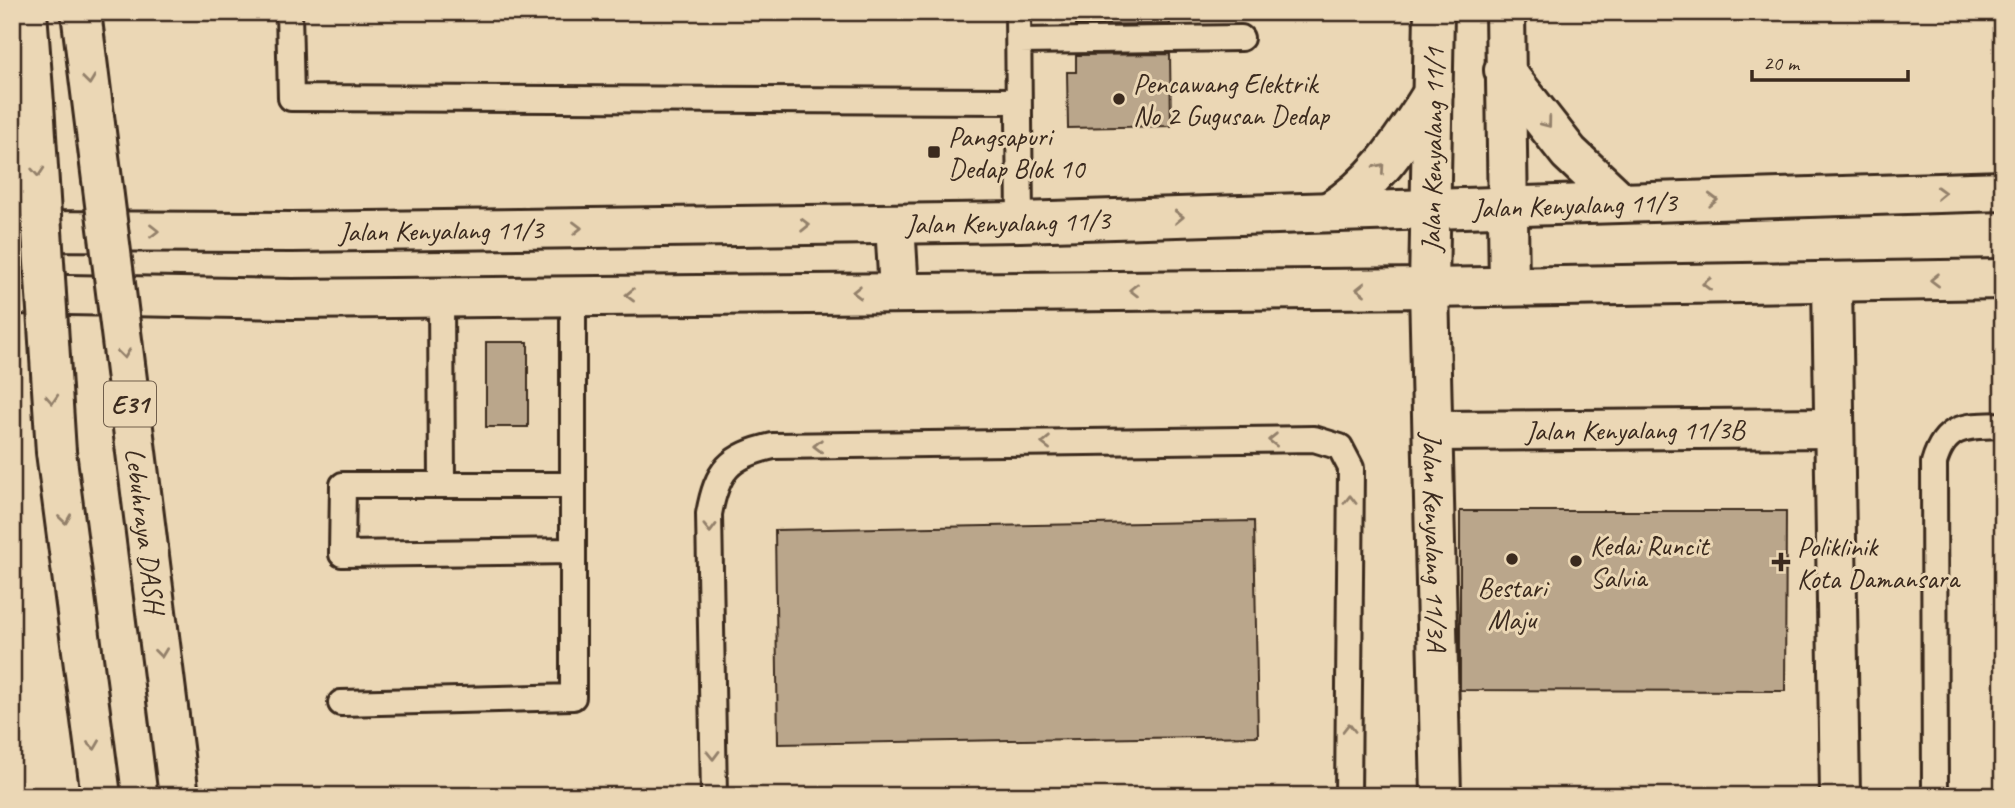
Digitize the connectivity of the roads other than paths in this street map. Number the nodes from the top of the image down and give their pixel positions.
1 (27, 12) edge
2 (81, 12) edge
3 (289, 12) edge
4 (1018, 12) edge
5 (1434, 12) edge
6 (1505, 12) edge
7 (1241, 38) dead end
8 (1019, 41) junction
9 (1504, 70) junction
10 (1433, 93) junction
11 (1018, 101) junction
12 (2003, 191) edge
13 (1621, 202) junction
14 (1508, 206) junction
15 (1431, 207) junction
16 (1329, 212) junction
17 (1020, 222) junction
18 (895, 224) junction
19 (12, 230) edge
20 (2003, 279) edge
21 (1832, 282) junction
22 (1510, 286) junction
23 (1429, 288) junction
24 (899, 292) junction
25 (12, 294) edge
26 (573, 296) junction
27 (441, 297) junction
28 (2003, 425) edge
29 (1834, 428) junction
30 (1435, 431) junction
31 (442, 484) junction
32 (573, 485) junction
33 (573, 551) junction
34 (341, 704) dead end
35 (101, 796) edge
36 (179, 796) edge
37 (714, 796) edge
38 (1348, 796) edge
39 (1441, 796) edge
40 (1840, 796) edge
41 (1935, 796) edge

1 -> 35 main road, bridge
2 -> 36 main road, Lebuhraya DASH / E31, bridge
3 - 11 lane
4 - 8 lane
5 - 10 main road, Jalan Kenyalang 11/1
6 - 9 main road
7 - 8 lane
8 - 11 lane
9 -> 13 main road
9 - 14 main road
10 - 15 main road, Jalan Kenyalang 11/1
16 -> 10 main road
11 - 17 lane
13 -> 12 main road, Jalan Kenyalang 11/3
13 - 14 main road, Jalan Kenyalang 11/3
14 - 15 main road, Jalan Kenyalang 11/3
14 - 22 main road
15 - 16 main road, Jalan Kenyalang 11/3
15 - 23 main road, Jalan Kenyalang 11/1
17 -> 16 main road, Jalan Kenyalang 11/3
17 - 18 main road, Jalan Kenyalang 11/3
19 -> 18 main road, Jalan Kenyalang 11/3
18 - 24 main road
20 -> 21 main road
21 -> 22 main road
21 - 29 main road
22 - 23 main road
23 -> 24 main road
23 - 30 main road, Jalan Kenyalang 11/3A
24 -> 26 main road
25 - 27 main road
26 - 27 main road
26 - 32 lane
27 - 31 lane
28 - 41 lane
29 - 30 main road, Jalan Kenyalang 11/3B
29 - 40 main road
30 - 39 main road, Jalan Kenyalang 11/3A
31 - 32 lane
31 - 33 lane
32 - 33 lane
33 - 34 lane
38 -> 37 lane

